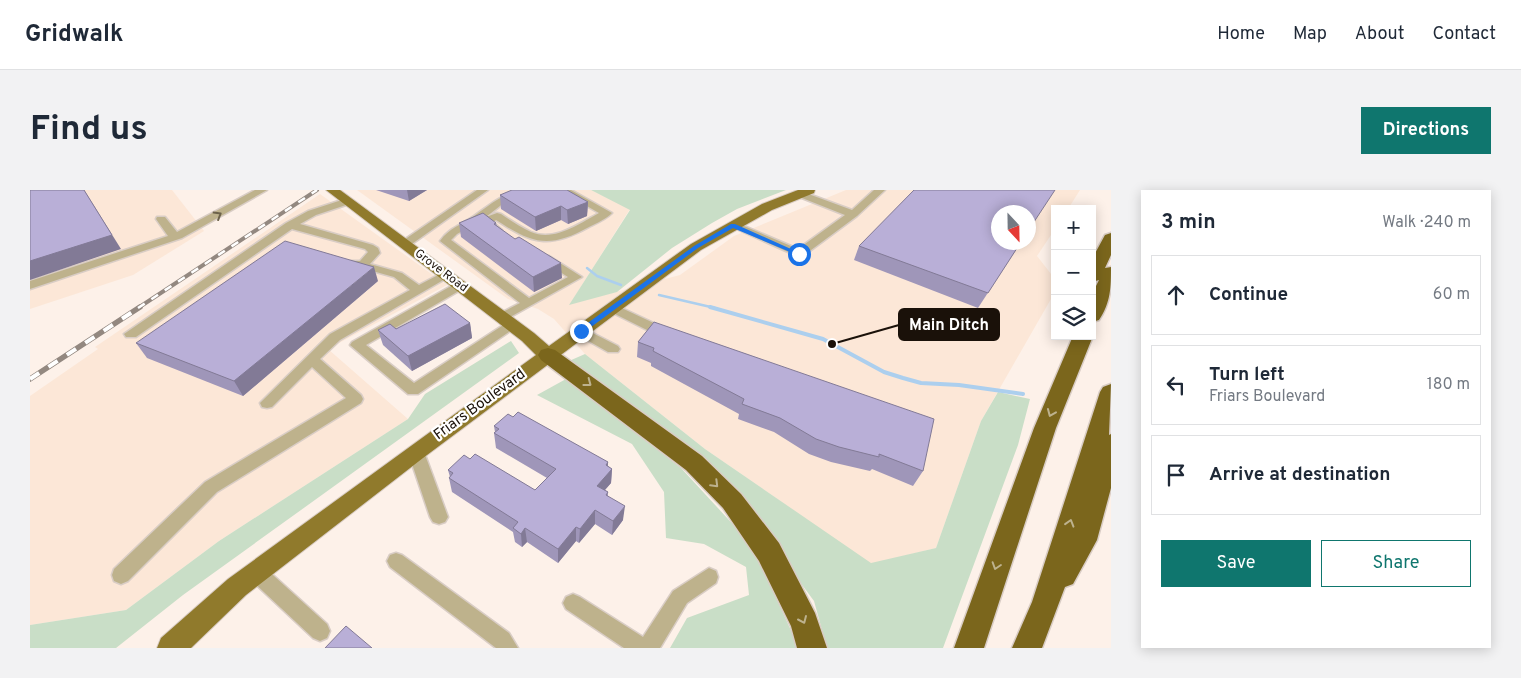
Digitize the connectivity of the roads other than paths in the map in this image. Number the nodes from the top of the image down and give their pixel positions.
1 (262, 190) edge
2 (483, 190) edge
3 (526, 190) edge
4 (564, 190) edge
5 (880, 190) edge
6 (804, 192) edge
7 (342, 194) edge
8 (462, 205) junction
9 (853, 214) junction
10 (486, 216) junction
11 (161, 219) dead end
12 (290, 225) junction
13 (733, 225) junction
14 (175, 237) junction
15 (270, 238) junction
16 (1111, 238) edge
17 (510, 239) edge
18 (288, 244) edge
19 (405, 244) junction
20 (537, 253) edge
21 (345, 260) edge
22 (364, 265) junction
23 (1096, 269) edge
24 (1111, 272) edge
25 (446, 275) junction
26 (30, 285) edge
27 (460, 285) junction
28 (418, 290) junction
29 (527, 302) junction
30 (1096, 307) edge
31 (613, 308) junction
32 (508, 321) junction
33 (581, 331) junction
34 (131, 334) dead end
35 (681, 340) edge
36 (1065, 340) edge
37 (1082, 340) edge
38 (612, 349) dead end
39 (548, 355) junction
40 (312, 360) junction
41 (1063, 384) junction
42 (1111, 392) edge
43 (267, 403) dead end
44 (1111, 443) edge
45 (416, 452) junction
46 (439, 516) dead end
47 (396, 560) dead end
48 (256, 572) junction
49 (121, 575) dead end
50 (709, 577) dead end
51 (573, 603) dead end
52 (1046, 603) junction
53 (320, 631) dead end
54 (171, 648) edge
55 (508, 648) edge
56 (642, 648) edge
57 (648, 648) edge
58 (812, 648) edge
59 (969, 648) edge
60 (1027, 648) edge

14 -> 1 street
2 - 8 street
3 - 10 street
4 - 10 street
5 - 9 street
6 - 9 street
6 - 13 main road, Friars Boulevard
7 - 12 street
7 - 19 main road, Grove Road
8 - 10 street
8 - 19 street
9 - 13 street
10 - 17 street
10 - 29 street
11 - 14 street
12 - 15 street
12 - 22 street
13 - 31 main road, Friars Boulevard
14 - 26 street
15 - 18 street
15 - 34 street
16 - 23 highway
19 - 25 main road, Grove Road
20 - 29 street
21 - 22 street
22 - 28 street
24 - 30 highway
25 - 27 main road, Grove Road
25 - 28 street
27 - 32 main road, Grove Road
27 - 32 street
28 - 40 street
29 - 32 street
31 - 33 main road, Friars Boulevard
31 - 35 street
32 - 39 main road, Grove Road
33 - 38 street
33 - 39 main road, Friars Boulevard
36 - 41 highway
37 - 41 highway
39 - 45 main road, Friars Boulevard
39 -> 58 highway
40 - 43 street
40 - 49 street
41 -> 59 highway
52 -> 42 highway
44 - 52 highway
45 - 46 street
45 - 48 main road, Friars Boulevard
47 - 55 street
48 - 53 street
48 - 54 main road, Friars Boulevard
50 - 57 street
51 - 56 street
52 - 60 highway

